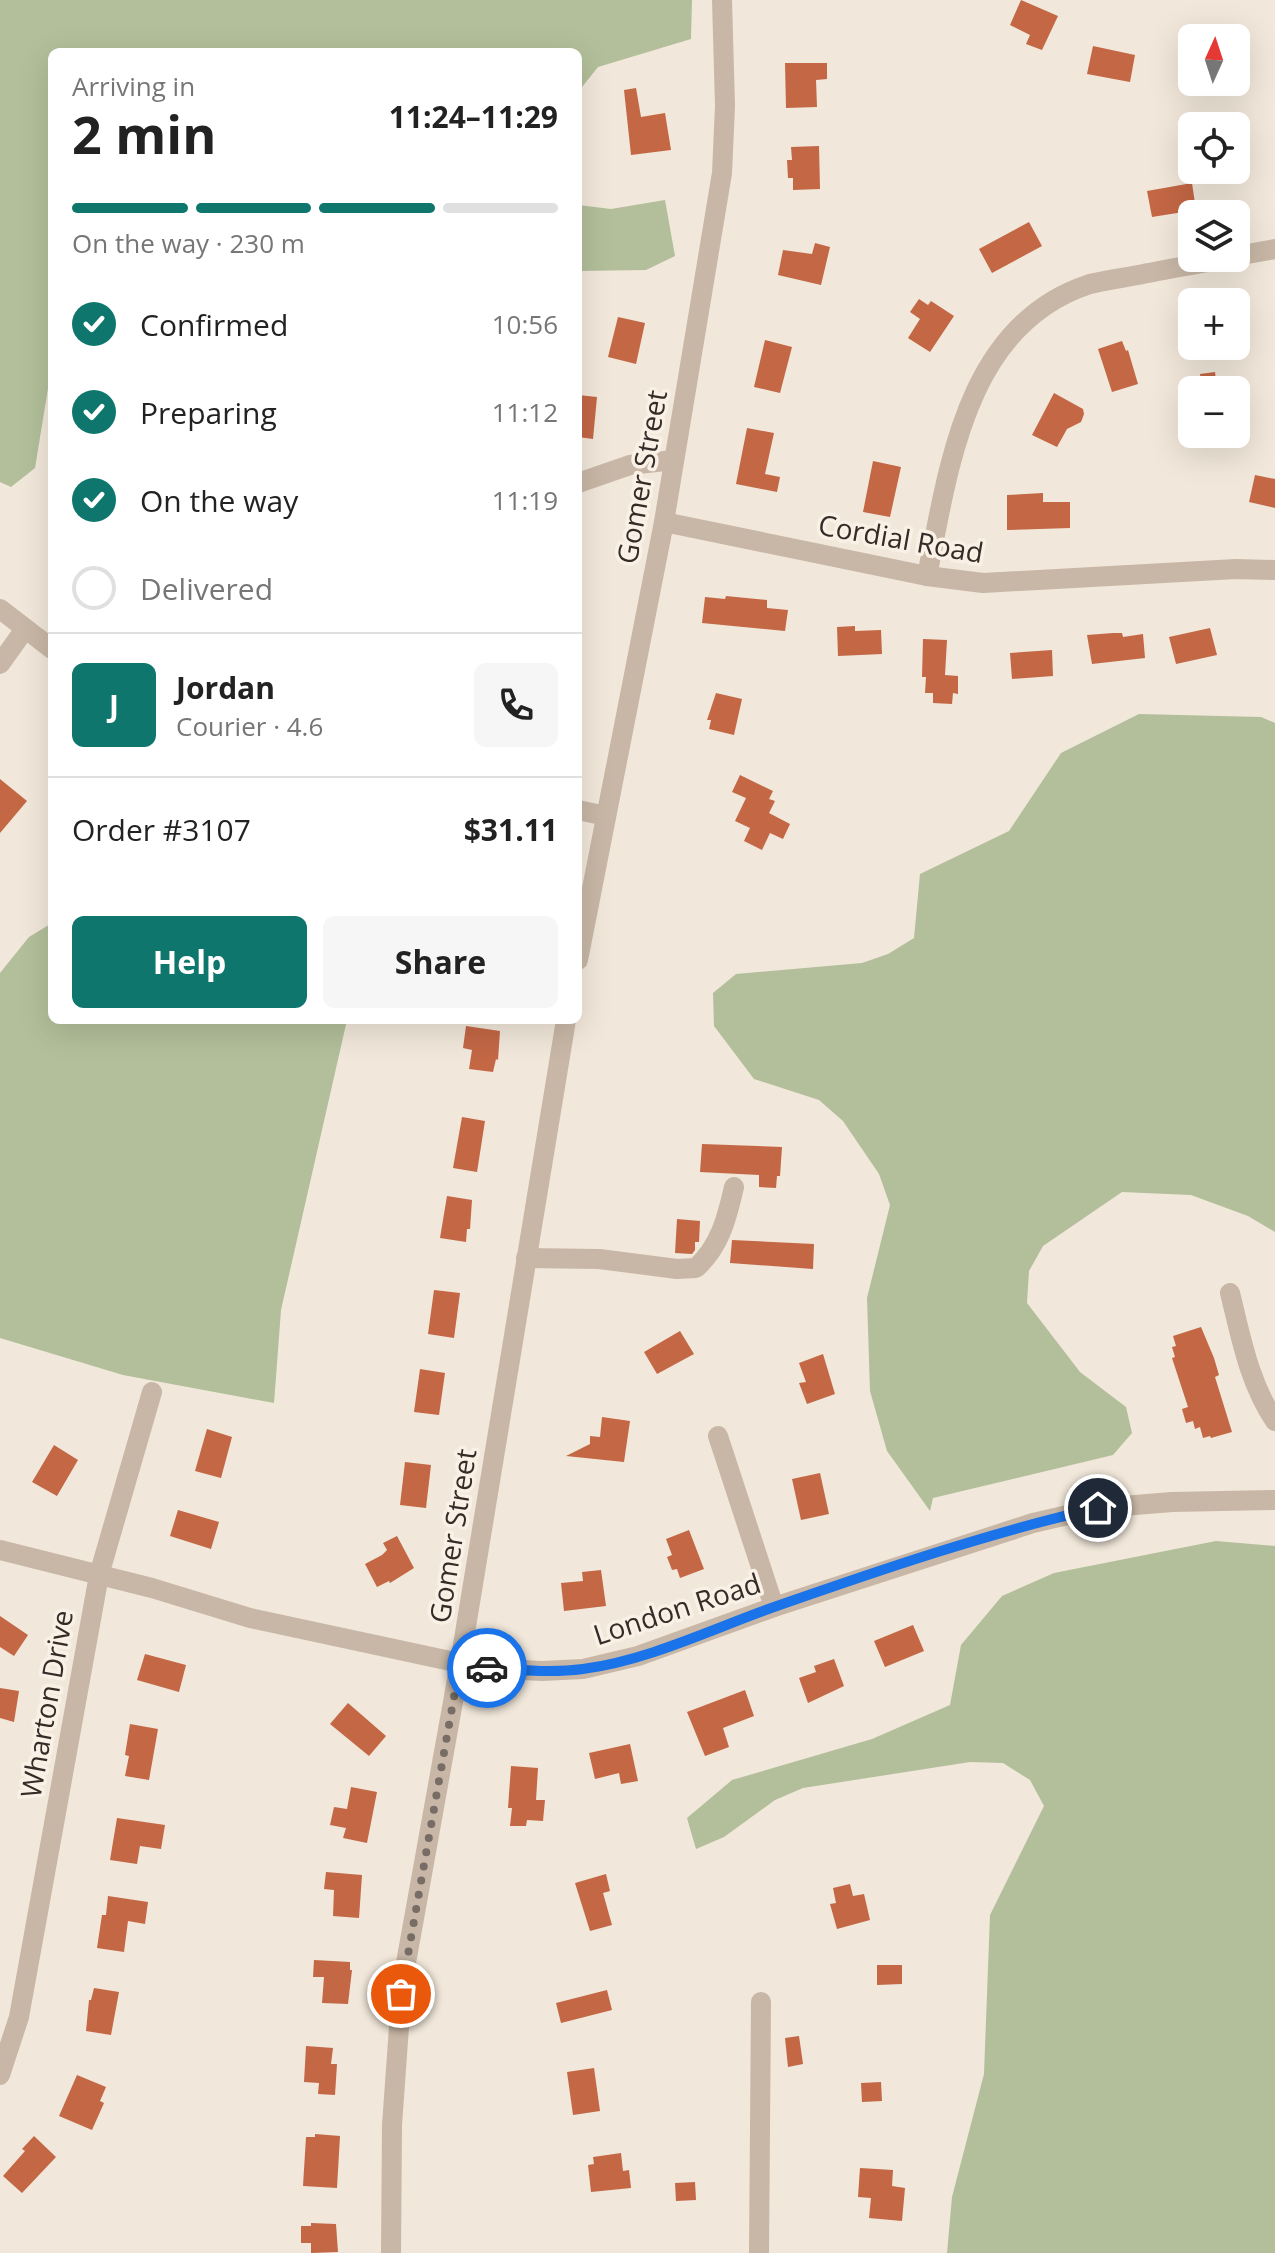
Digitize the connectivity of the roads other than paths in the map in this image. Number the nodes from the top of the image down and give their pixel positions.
1 (722, 0) edge
2 (1275, 249) edge
3 (1250, 253) edge
4 (1178, 267) edge
5 (674, 460) junction
6 (582, 482) edge
7 (664, 522) junction
8 (1275, 570) edge
9 (927, 576) junction
10 (0, 609) edge
11 (25, 629) junction
12 (48, 646) edge
13 (0, 664) edge
14 (582, 811) edge
15 (606, 816) junction
16 (582, 939) edge
17 (565, 1024) edge
18 (734, 1187) dead end
19 (526, 1258) junction
20 (1230, 1293) dead end
21 (152, 1392) dead end
22 (1275, 1421) edge
23 (718, 1436) dead end
24 (1275, 1500) edge
25 (0, 1550) edge
26 (99, 1575) junction
27 (774, 1607) junction
28 (460, 1663) junction
29 (761, 2002) dead end
30 (0, 2075) edge
31 (391, 2253) edge
32 (759, 2253) edge

1 - 5 street, Gomer Street
2 - 3 street
4 - 9 street
5 - 6 street
5 - 7 street, Gomer Street
7 - 9 street, Cordial Road
7 - 15 street, Gomer Street
8 - 9 street, Cordial Road
10 - 11 street
11 - 12 street
11 - 13 street
14 - 15 street
15 - 16 street, Gomer Street
17 - 19 street, Gomer Street
18 - 19 street
19 - 28 street, Gomer Street
20 - 22 street
21 - 26 street, Wharton Drive
23 - 27 street
24 - 27 street, London Road
25 - 26 street, London Road
26 - 28 street, London Road
26 - 30 street, Wharton Drive
27 - 28 street, London Road
28 - 31 street, Gomer Street
29 - 32 street

